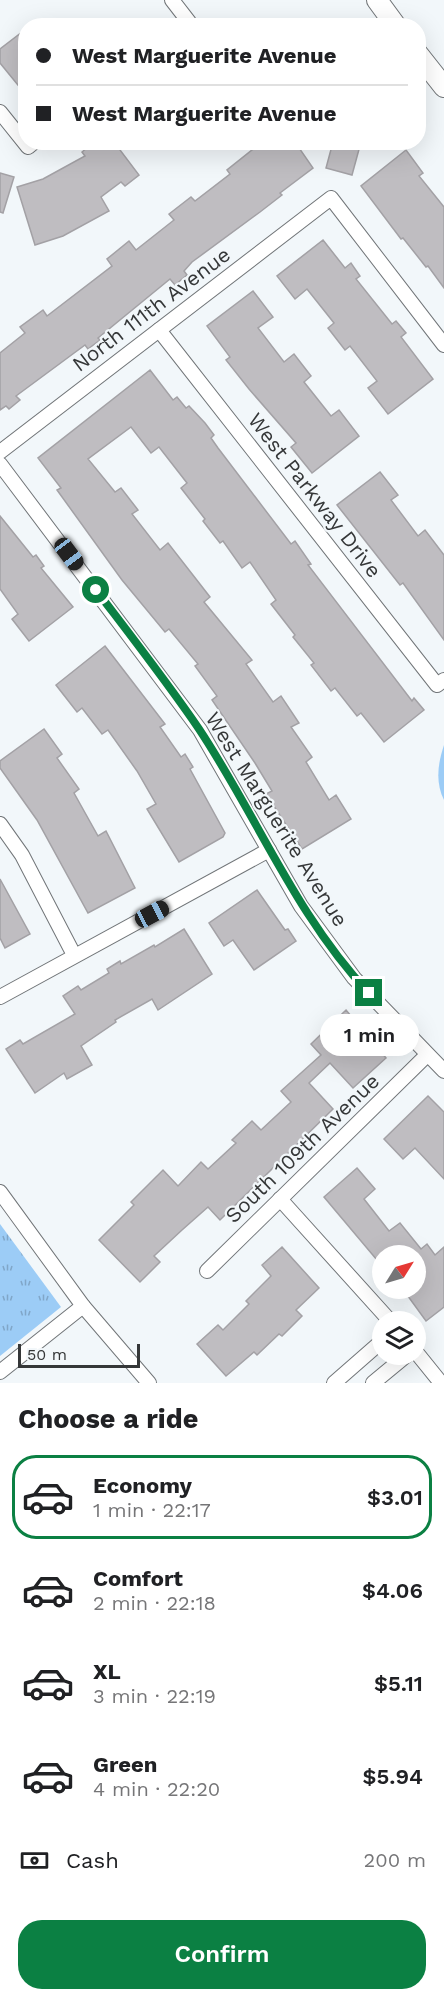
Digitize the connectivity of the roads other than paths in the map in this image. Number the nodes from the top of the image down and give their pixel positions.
1 (172, 0) edge
2 (383, 2) edge
3 (183, 18) edge
4 (392, 18) edge
5 (426, 64) edge
6 (444, 87) edge
7 (0, 112) edge
8 (18, 131) edge
9 (159, 330) junction
10 (444, 345) edge
11 (0, 452) edge
12 (0, 464) edge
13 (440, 682) edge
14 (0, 824) edge
15 (269, 850) junction
16 (74, 956) junction
17 (0, 997) edge
18 (427, 1055) junction
19 (444, 1071) edge
20 (0, 1192) edge
21 (280, 1199) junction
22 (207, 1271) dead end
23 (83, 1306) junction
24 (381, 1311) edge
25 (372, 1350) edge
26 (426, 1364) edge
27 (395, 1365) edge
28 (0, 1372) edge
29 (149, 1383) edge
30 (334, 1383) edge
31 (373, 1383) edge
32 (441, 1383) edge

1 - 3 street
2 - 4 main road
5 - 6 main road
7 - 8 street
9 - 10 street, North 111th Avenue
9 - 11 street, North 111th Avenue
9 - 13 street, West Parkway Drive
12 - 15 street, West Marguerite Avenue
14 - 16 street
15 - 16 street
15 - 18 street, West Marguerite Avenue
16 - 17 street
18 - 19 street, West Marguerite Avenue
18 - 21 street, South 109th Avenue
20 - 23 street
21 - 22 street, South 109th Avenue
21 - 24 street
23 - 28 street
23 - 29 street
25 - 30 street
26 - 32 street
27 - 31 street

